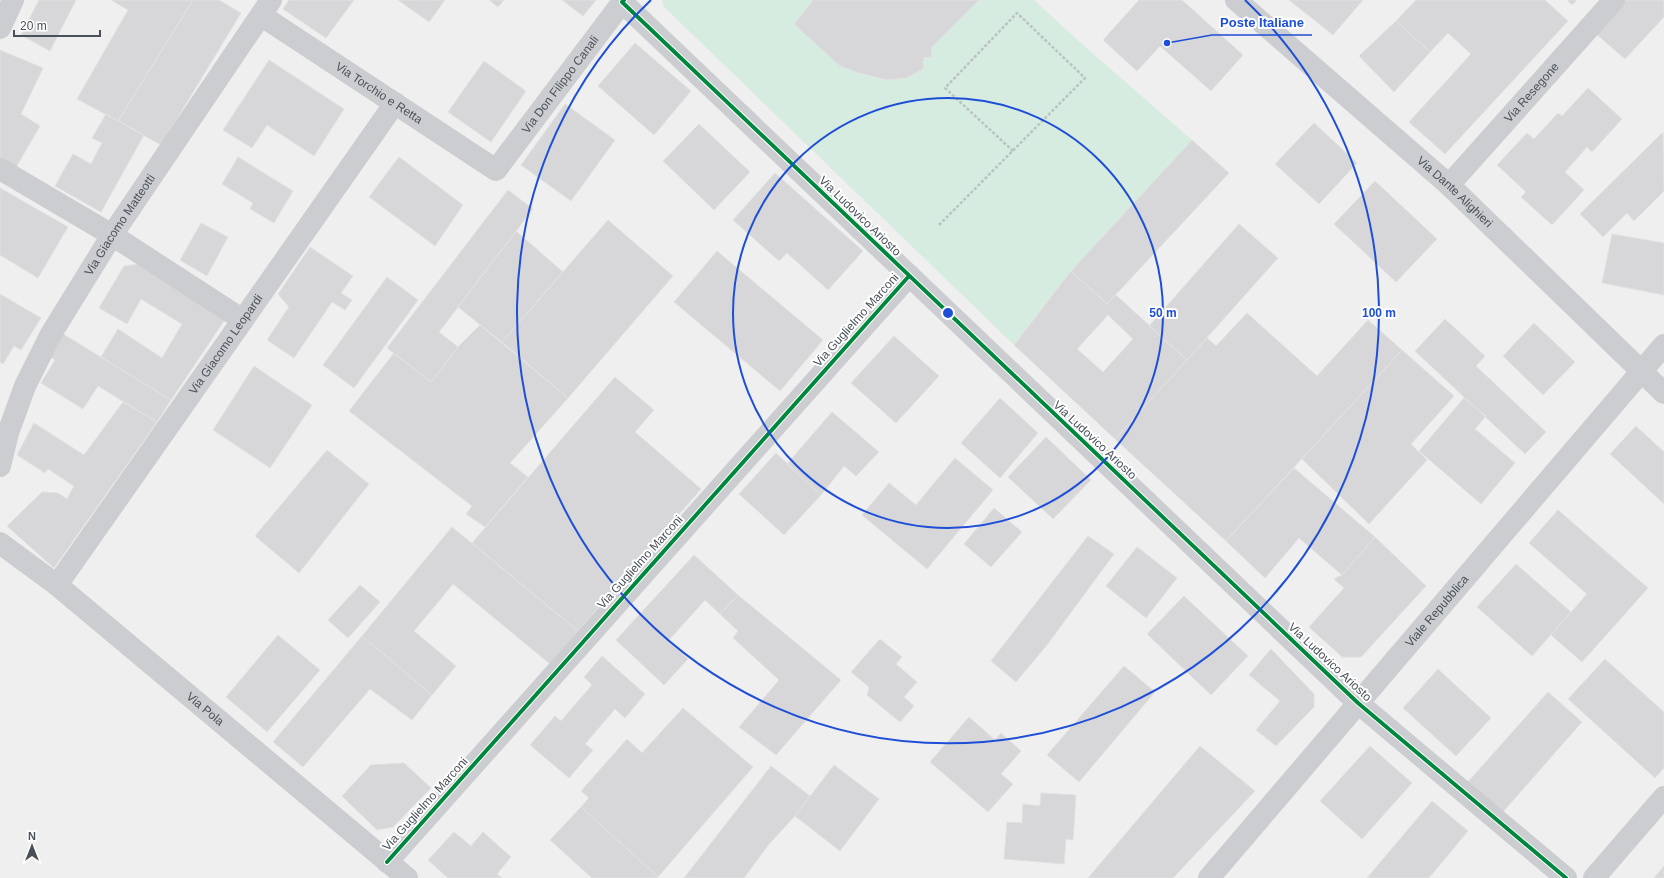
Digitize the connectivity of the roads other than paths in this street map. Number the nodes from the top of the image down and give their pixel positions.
1 (13, 0) edge
2 (1236, 0) edge
3 (1614, 0) edge
4 (623, 1) edge
5 (266, 8) edge
6 (0, 28) edge
7 (395, 103) junction
8 (0, 169) edge
9 (496, 170) joint
10 (1449, 185) junction
11 (112, 235) junction
12 (908, 276) junction
13 (243, 320) junction
14 (1664, 345) edge
15 (1641, 372) junction
16 (1664, 393) edge
17 (0, 466) edge
18 (0, 544) edge
19 (57, 586) junction
20 (1358, 703) junction
21 (1664, 797) edge
22 (387, 862) junction
23 (406, 878) edge
24 (1209, 878) edge
25 (1566, 878) edge
26 (1594, 878) edge

1 - 6 street
2 - 10 street, Via Dante Alighieri
3 - 10 street, Via Resegone
4 - 9 street, Via Don Filippo Canali
4 - 12 street, Via Ludovico Ariosto
5 - 7 street, Via Torchio e Retta
5 - 11 street, Via Giacomo Matteotti
7 - 9 street, Via Torchio e Retta
7 - 13 street, Via Giacomo Leopardi
8 - 11 street
10 - 15 street, Via Dante Alighieri
11 - 13 street
11 - 17 street, Via Giacomo Matteotti
12 - 20 street, Via Ludovico Ariosto
12 - 22 street, Via Guglielmo Marconi
13 - 19 street, Via Giacomo Leopardi
14 - 15 street, Viale Repubblica
15 - 16 street, Via Dante Alighieri
15 - 20 street, Viale Repubblica
18 - 19 street, Via Pola
19 - 22 street, Via Pola
20 - 24 street, Viale Repubblica
20 - 25 street, Via Ludovico Ariosto
21 - 26 street
22 - 23 street, Via Pola

